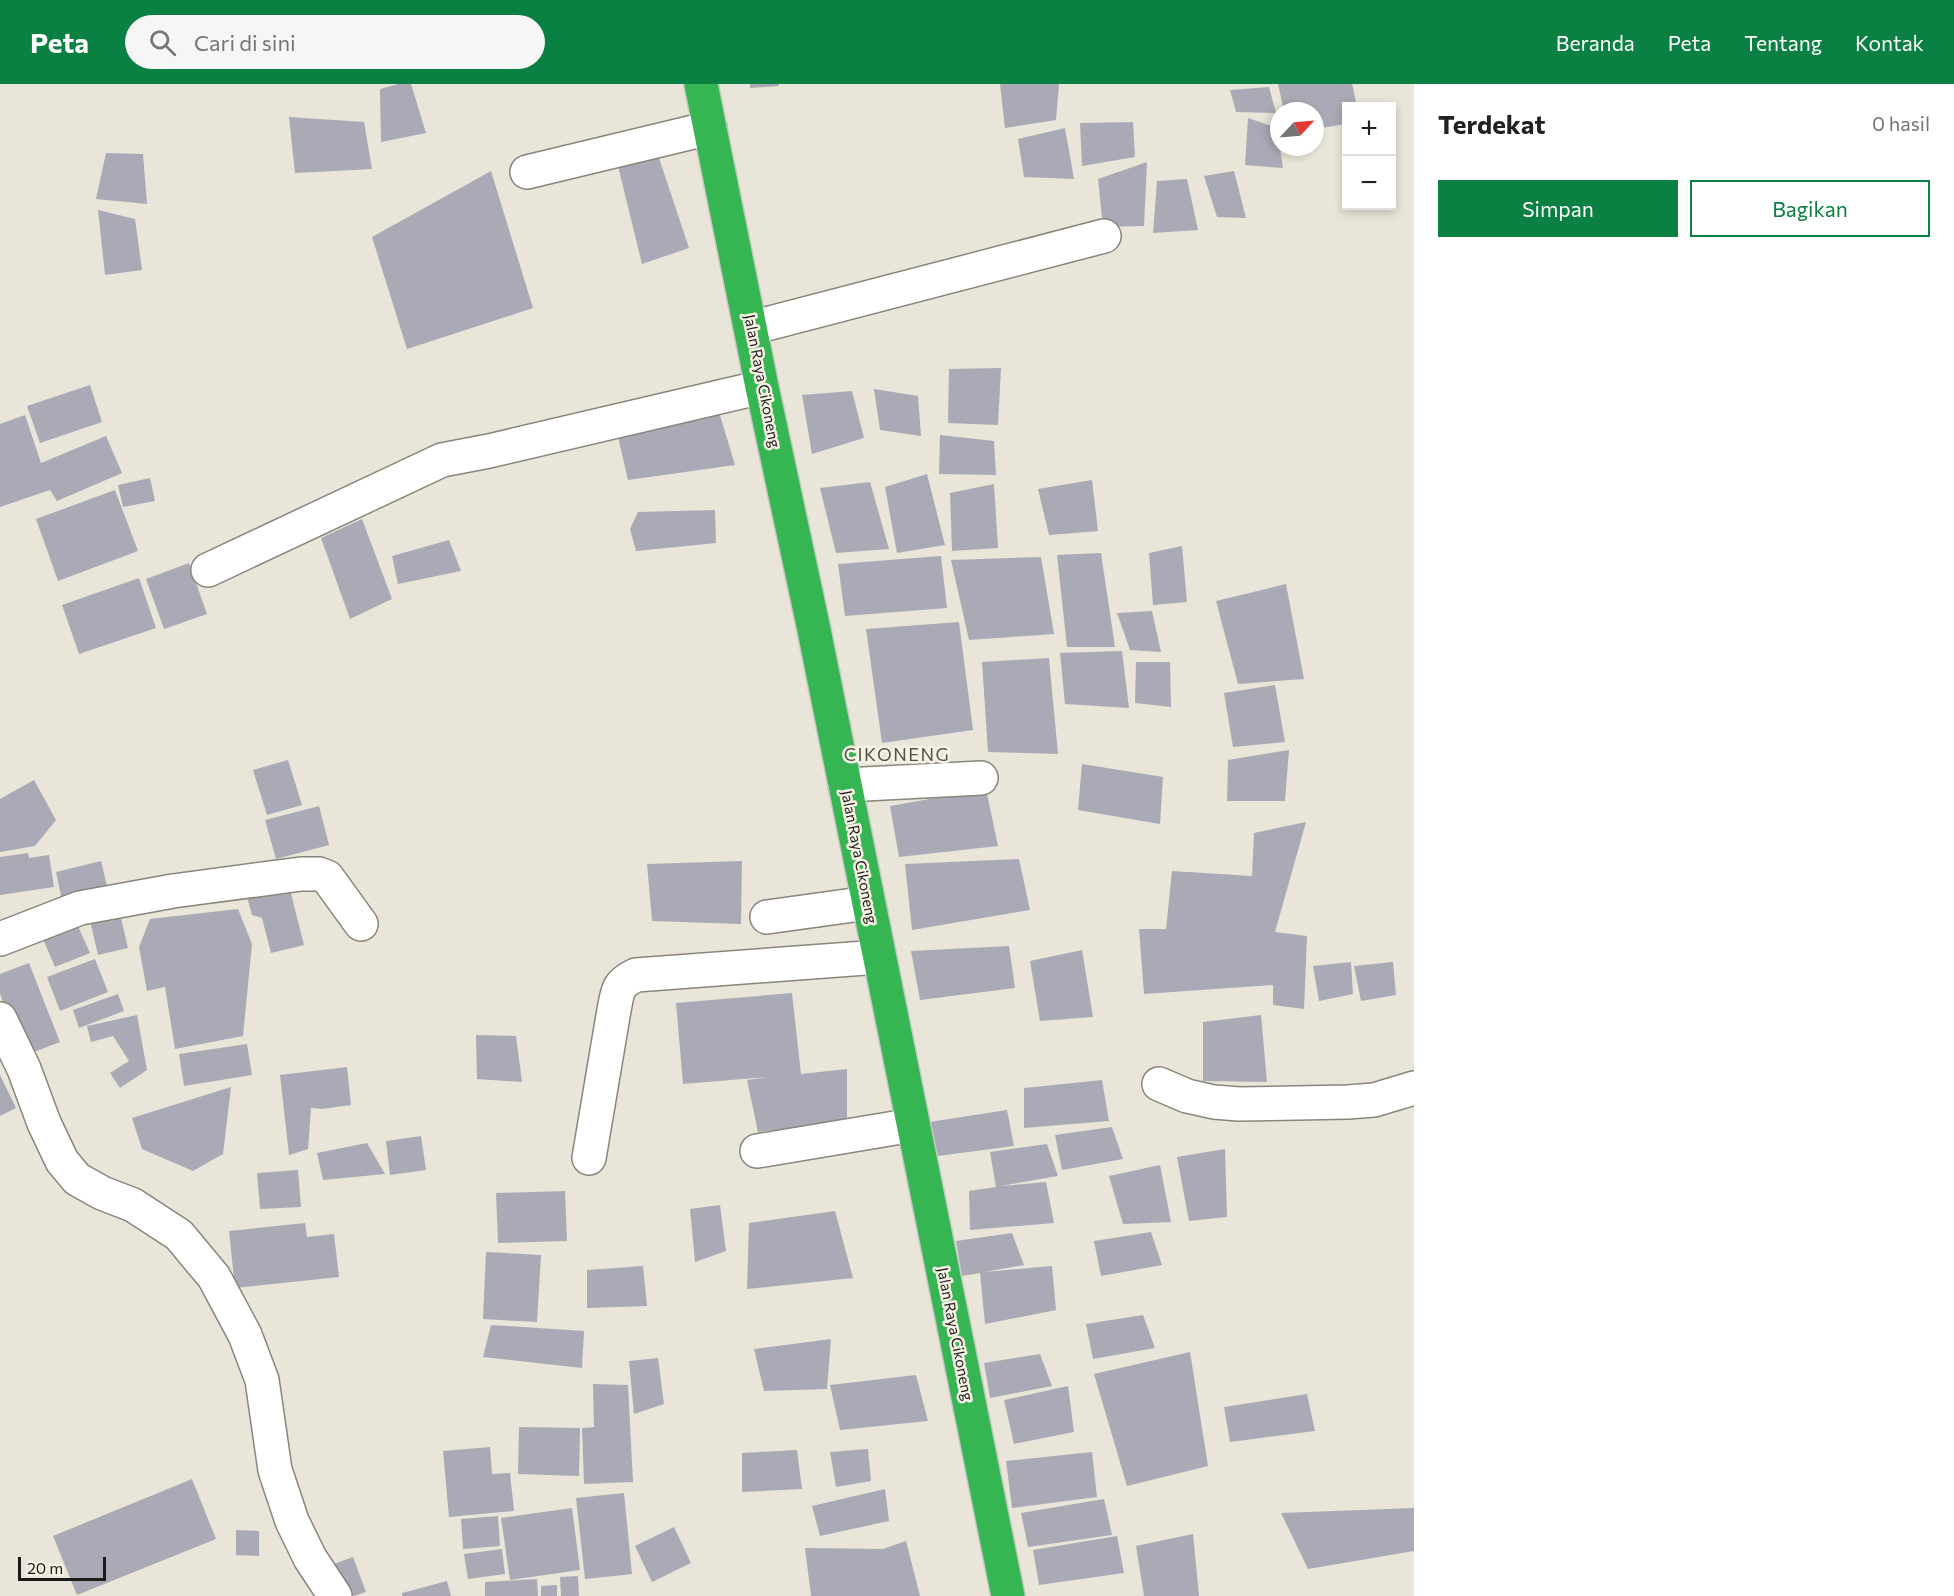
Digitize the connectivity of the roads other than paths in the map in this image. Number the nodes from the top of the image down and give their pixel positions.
1 (701, 84) edge
2 (710, 128) junction
3 (527, 172) dead end
4 (1104, 236) dead end
5 (751, 328) junction
6 (762, 387) junction
7 (208, 570) dead end
8 (981, 778) dead end
9 (845, 785) junction
10 (868, 903) junction
11 (767, 917) dead end
12 (361, 924) dead end
13 (0, 939) edge
14 (879, 957) junction
15 (0, 1019) edge
16 (1159, 1084) dead end
17 (1414, 1088) edge
18 (913, 1125) junction
19 (757, 1151) dead end
20 (590, 1158) dead end
21 (335, 1596) edge
22 (1008, 1596) edge

1 - 2 highway, Jalan Raya Cikoneng
2 - 3 street
2 - 5 highway, Jalan Raya Cikoneng
4 - 5 street
5 - 6 highway, Jalan Raya Cikoneng
6 - 7 street
6 - 9 highway, Jalan Raya Cikoneng
8 - 9 street
9 - 10 highway, Jalan Raya Cikoneng
10 - 11 street
10 - 14 highway, Jalan Raya Cikoneng
12 - 13 street
14 - 18 highway, Jalan Raya Cikoneng
14 - 20 street
15 - 21 street
16 - 17 street
18 - 19 street
18 - 22 highway, Jalan Raya Cikoneng

